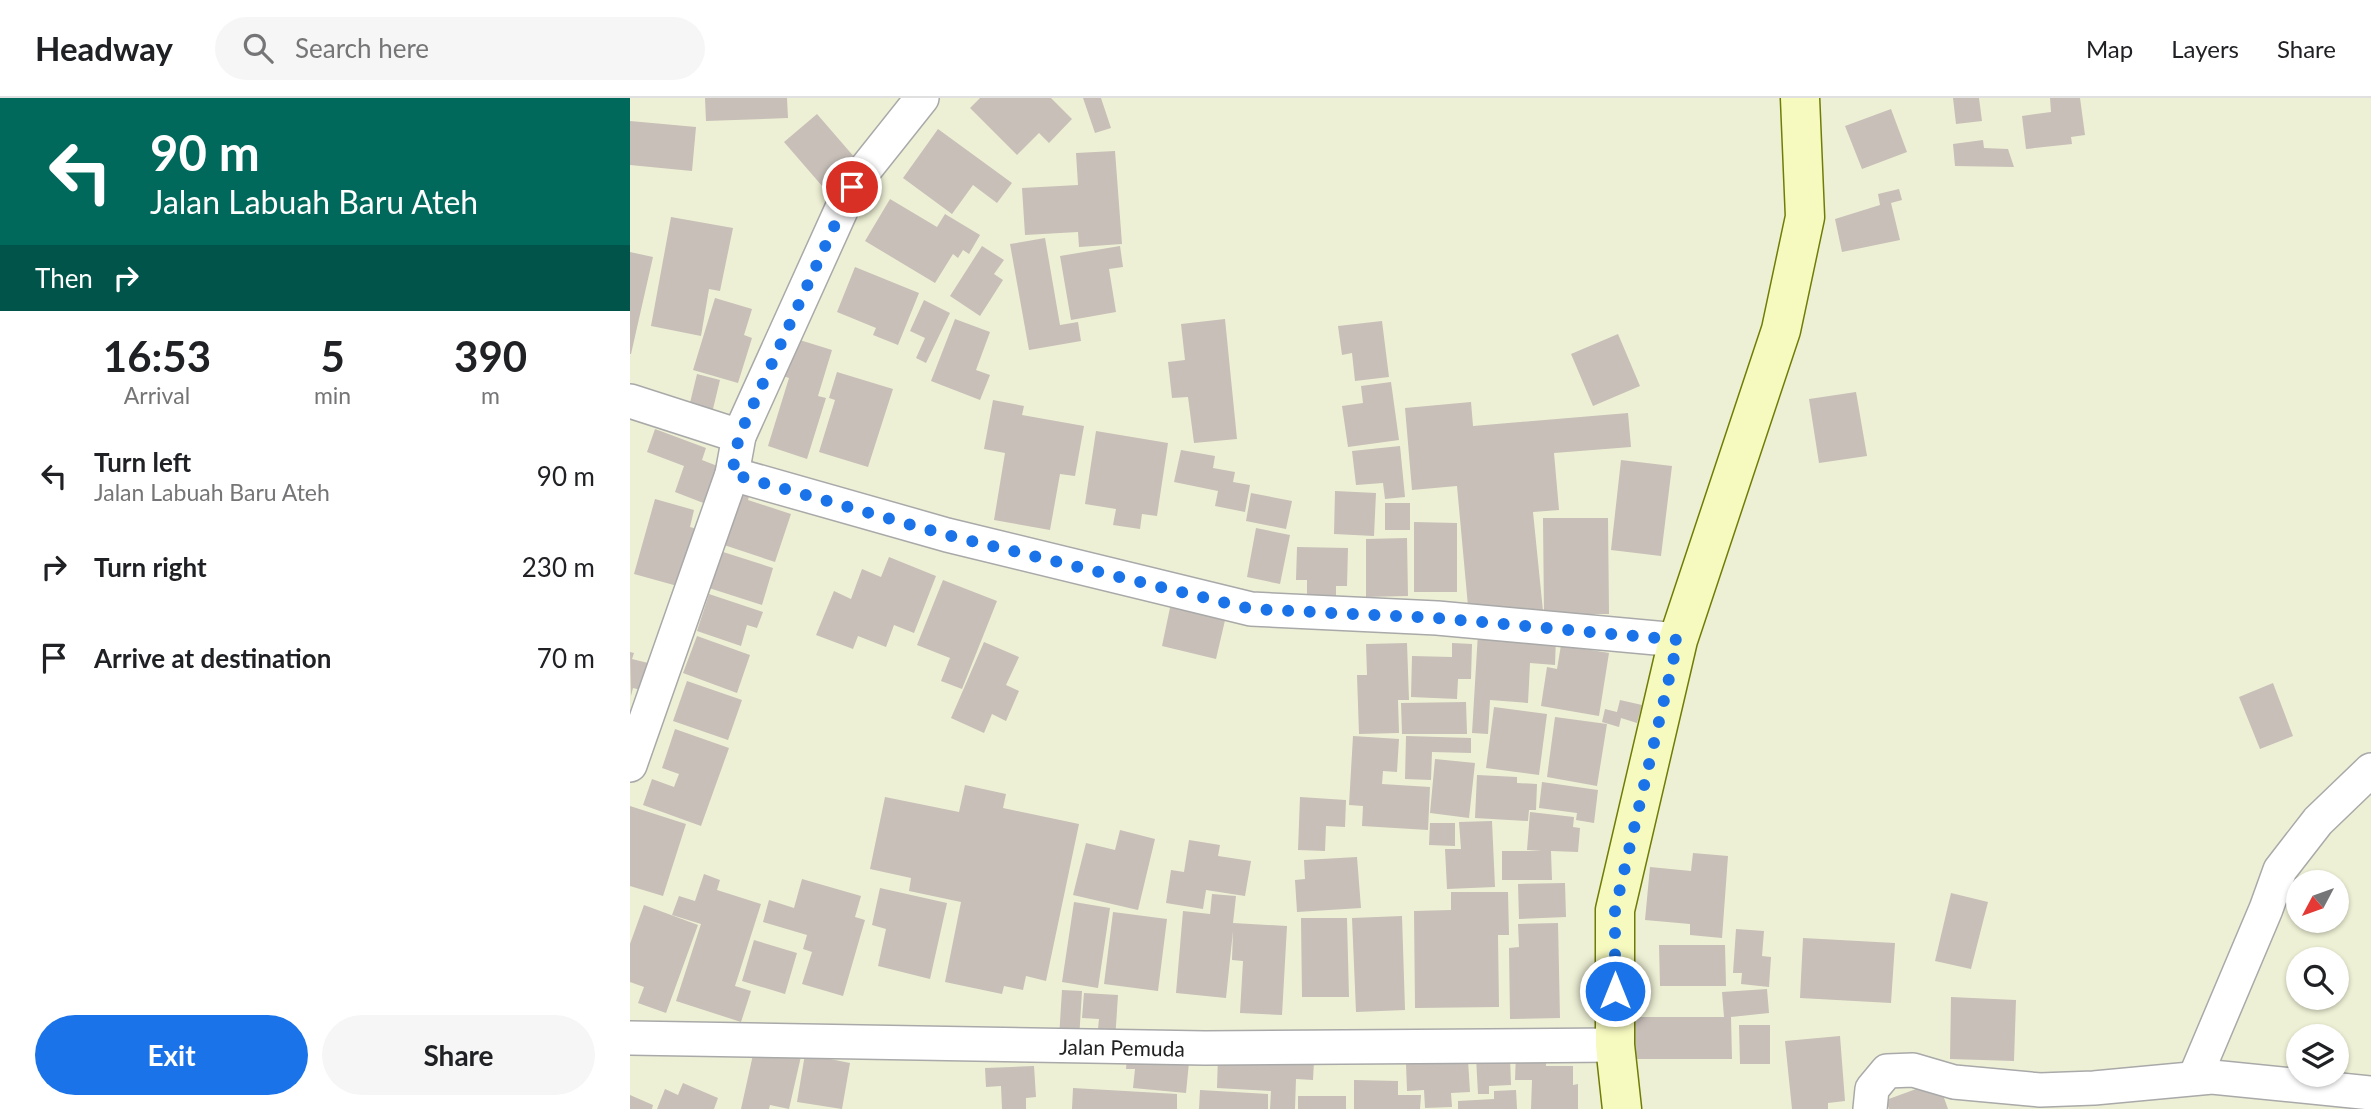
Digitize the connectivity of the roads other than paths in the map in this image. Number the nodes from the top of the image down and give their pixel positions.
1 (922, 98) edge
2 (1800, 98) edge
3 (630, 401) edge
4 (739, 436) junction
5 (732, 474) junction
6 (1678, 640) junction
7 (630, 765) edge
8 (2371, 770) edge
9 (630, 1038) edge
10 (1615, 1045) junction
11 (2213, 1078) junction
12 (2371, 1093) edge
13 (2096, 1099) edge
14 (1622, 1109) edge
15 (1870, 1109) edge

1 - 4 street
2 - 6 main road
3 - 4 street
4 - 5 street
5 - 6 street
5 - 7 street
6 - 10 main road
8 - 11 street
9 - 10 street, Jalan Pemuda
10 - 14 main road
11 - 12 street
11 - 13 street
13 - 15 street

